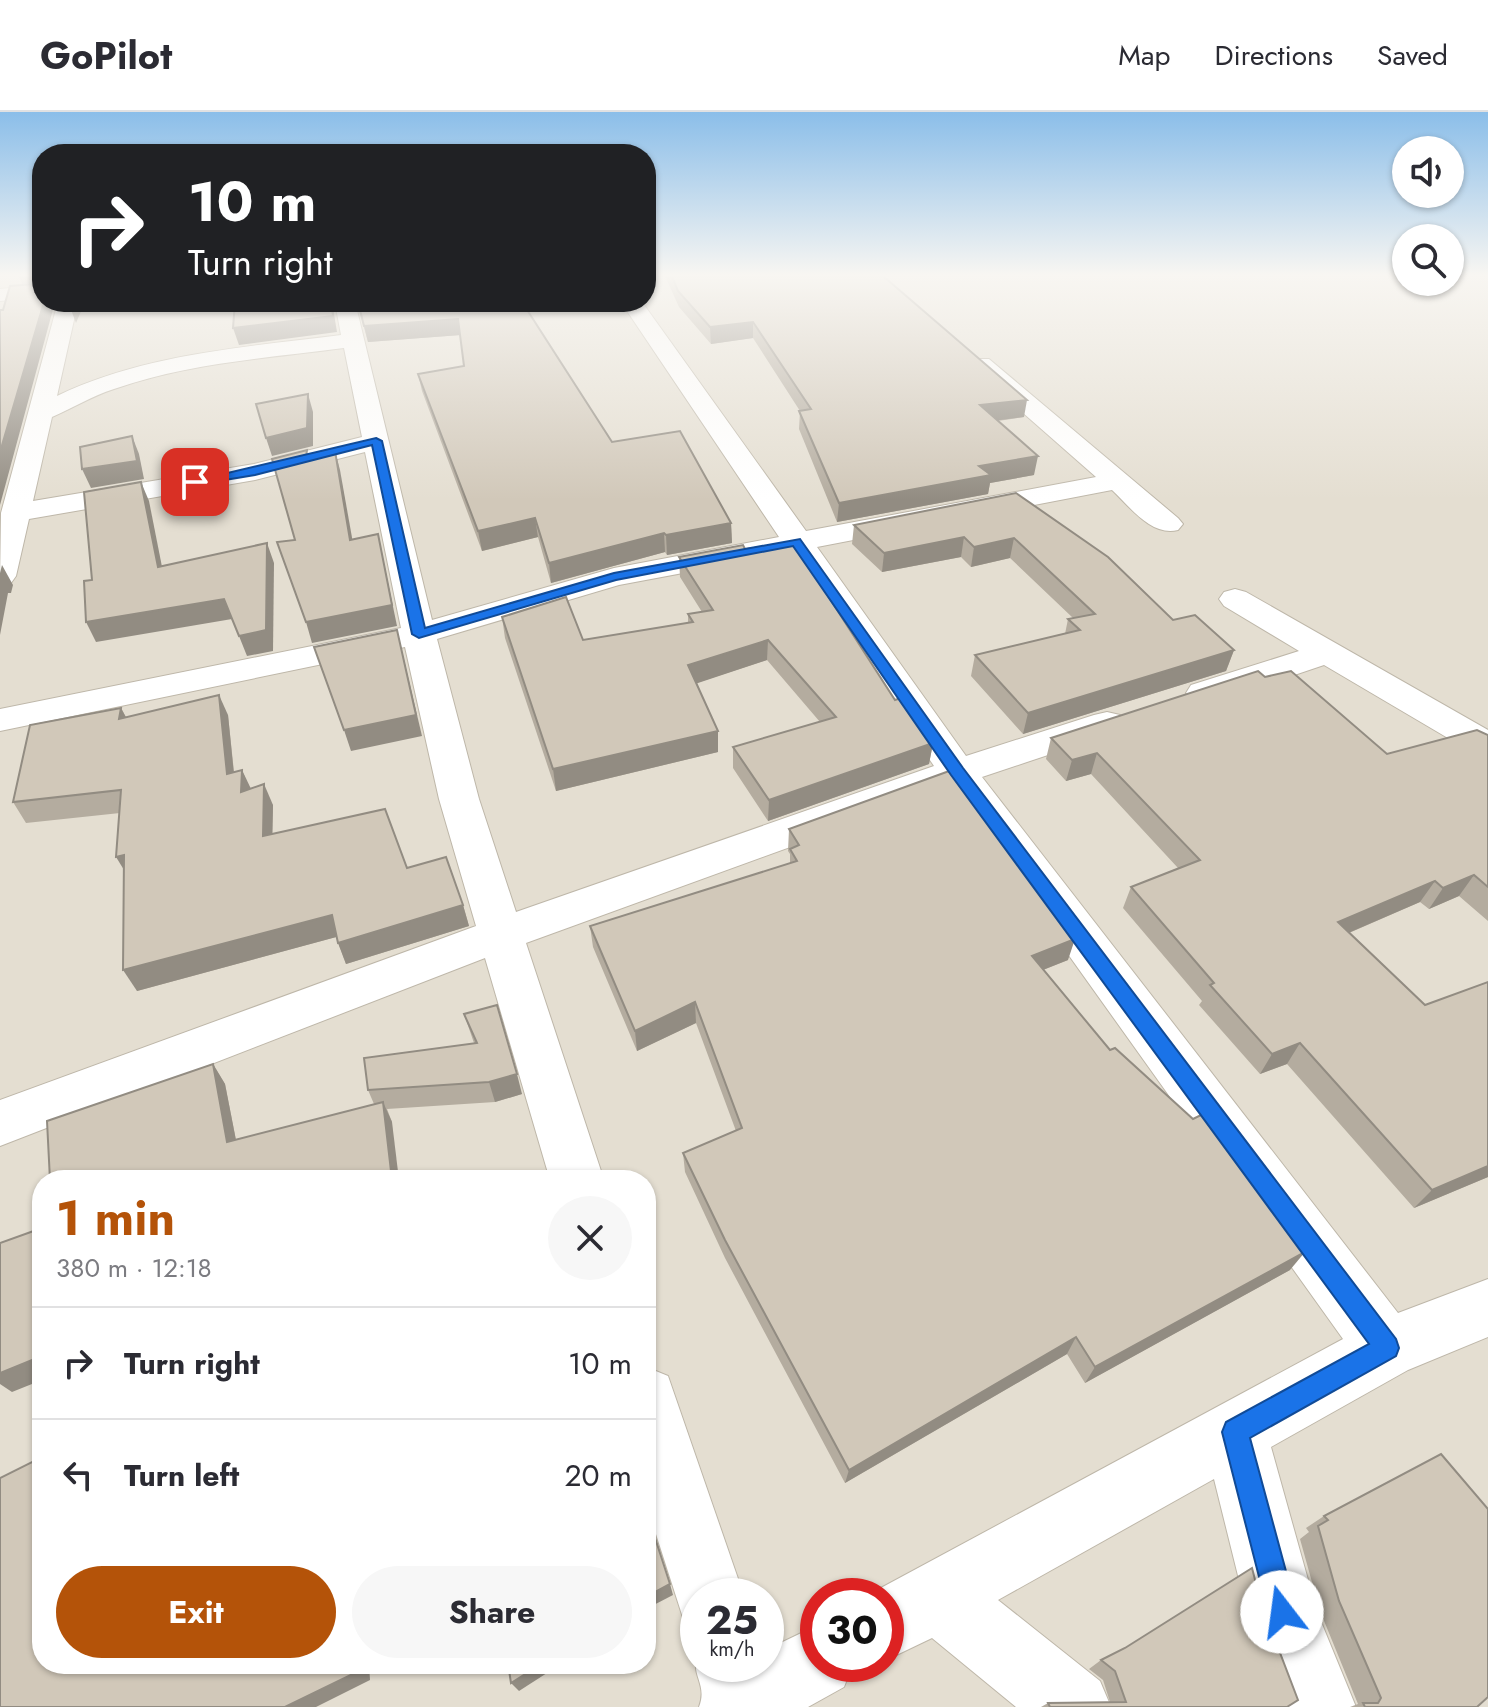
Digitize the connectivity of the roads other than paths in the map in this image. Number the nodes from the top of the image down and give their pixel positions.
1 (56, 350) edge
2 (276, 350) edge
3 (356, 350) edge
4 (664, 350) edge
5 (965, 350) edge
6 (49, 382) junction
7 (109, 382) junction
8 (40, 413) junction
9 (376, 441) junction
10 (12, 477) edge
11 (1118, 481) junction
12 (15, 513) junction
13 (1168, 524) dead end
14 (796, 542) junction
15 (0, 576) edge
16 (1235, 599) dead end
17 (419, 634) junction
18 (1327, 653) junction
19 (1179, 701) edge
20 (1135, 715) edge
21 (0, 720) edge
22 (1488, 746) edge
23 (957, 771) junction
24 (499, 936) junction
25 (0, 1123) edge
26 (574, 1170) edge
27 (1488, 1308) edge
28 (1387, 1348) junction
29 (656, 1429) edge
30 (1235, 1432) junction
31 (703, 1578) edge
32 (911, 1610) edge
33 (800, 1668) edge
34 (736, 1691) edge
35 (1074, 1707) edge
36 (1319, 1707) edge

1 - 6 street
2 - 7 street
3 - 9 street
4 - 14 street
5 - 11 street
6 - 7 street
6 - 8 street
7 - 8 street
8 - 10 street
9 - 12 street
9 - 17 street
10 - 12 street
11 - 13 street
11 - 14 street
12 - 15 street
14 - 17 street
14 - 23 street
16 - 18 street
17 - 21 street
17 - 24 street
18 - 19 street
18 - 22 street
20 - 23 street
23 - 24 street
23 - 28 street
24 - 25 street
24 - 26 street
27 - 28 street
28 - 30 street
29 - 31 street
30 - 32 street
30 - 36 street
32 - 35 street
33 - 34 street

